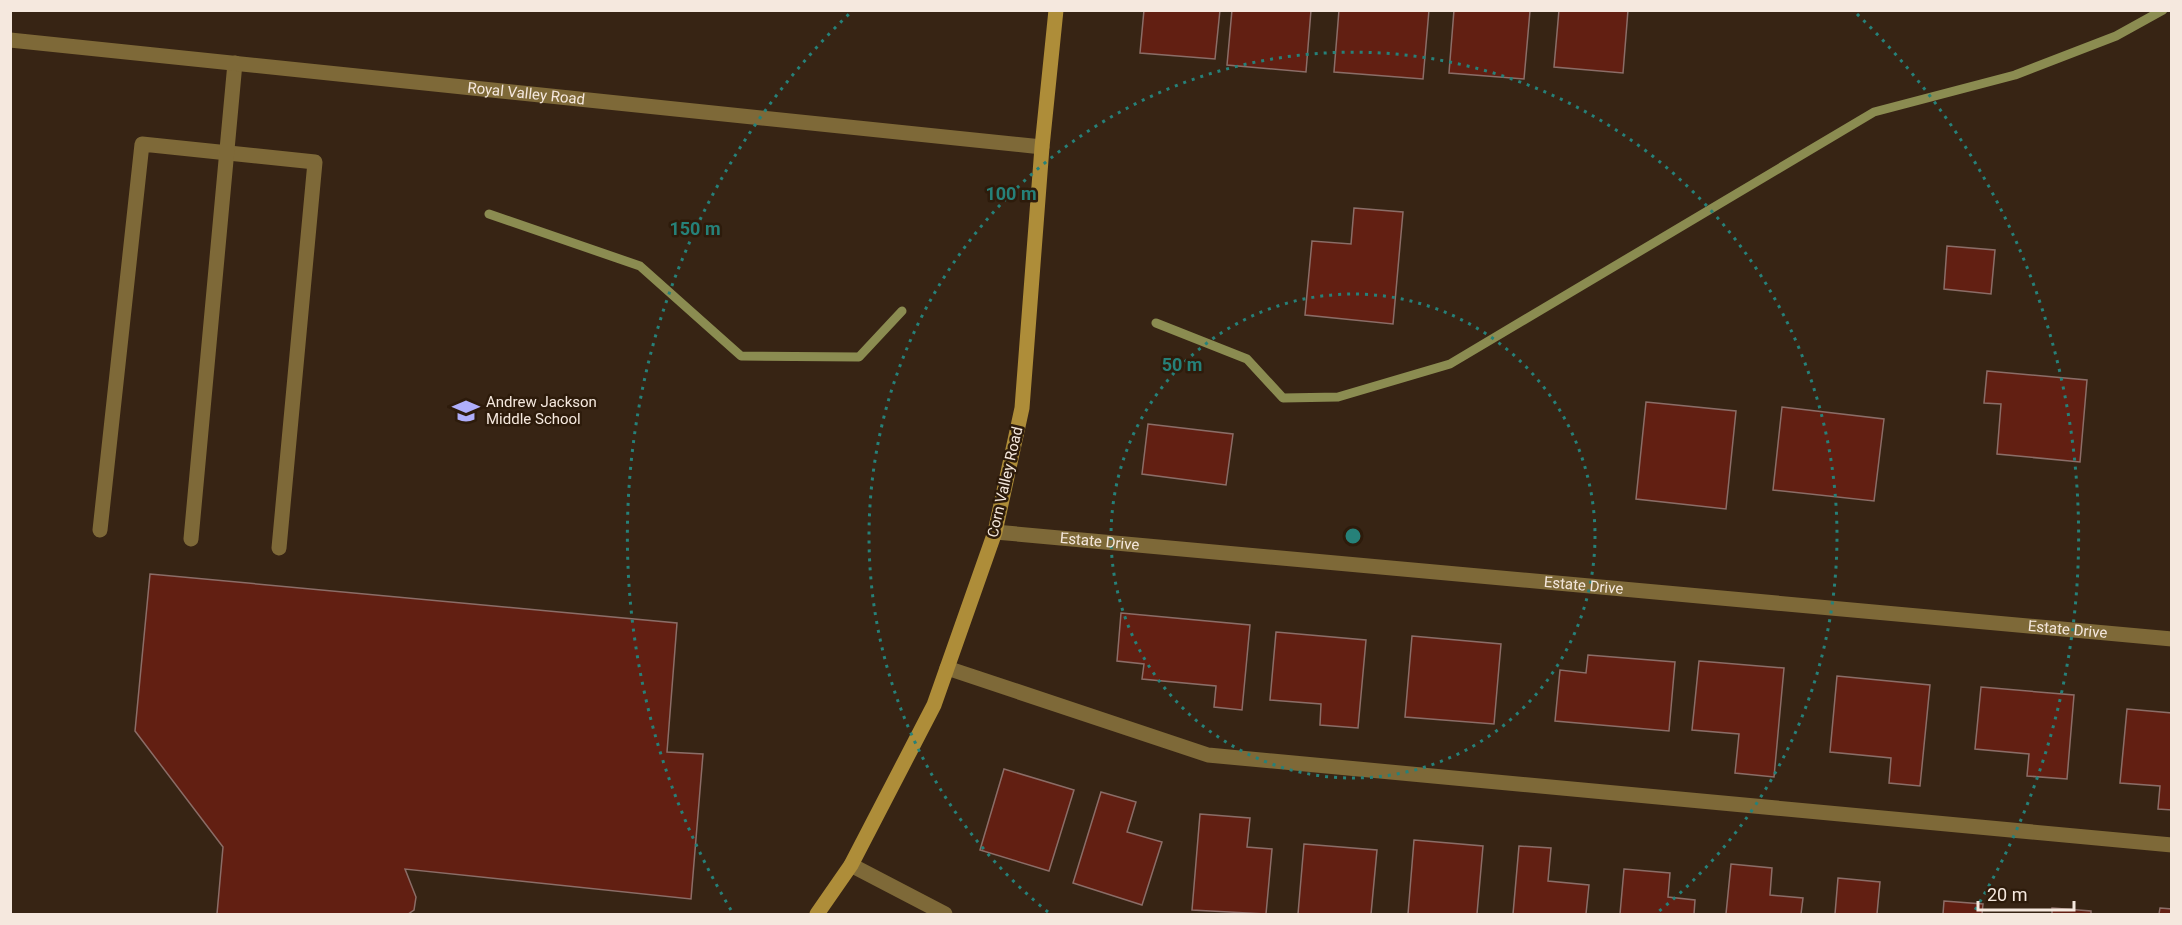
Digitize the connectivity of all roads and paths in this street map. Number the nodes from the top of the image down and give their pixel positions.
1 (1056, 10) edge
2 (10, 40) edge
3 (235, 63) junction
4 (1042, 147) junction
5 (226, 153) junction
6 (100, 530) dead end
7 (996, 532) junction
8 (191, 539) dead end
9 (279, 548) dead end
10 (2172, 639) edge
11 (947, 668) junction
12 (2172, 845) edge
13 (851, 865) junction
14 (817, 915) edge
15 (945, 915) edge

1 - 4 main road, Corn Valley Road
2 - 3 street, Royal Valley Road
3 - 4 street, Royal Valley Road
3 - 5 street
4 - 7 main road, Corn Valley Road
5 - 6 street
5 - 8 street
5 - 9 street
7 - 10 street, Estate Drive
7 - 11 main road, Corn Valley Road
11 - 12 street
11 - 13 main road, Corn Valley Road
13 - 14 main road, Corn Valley Road
13 - 15 street

